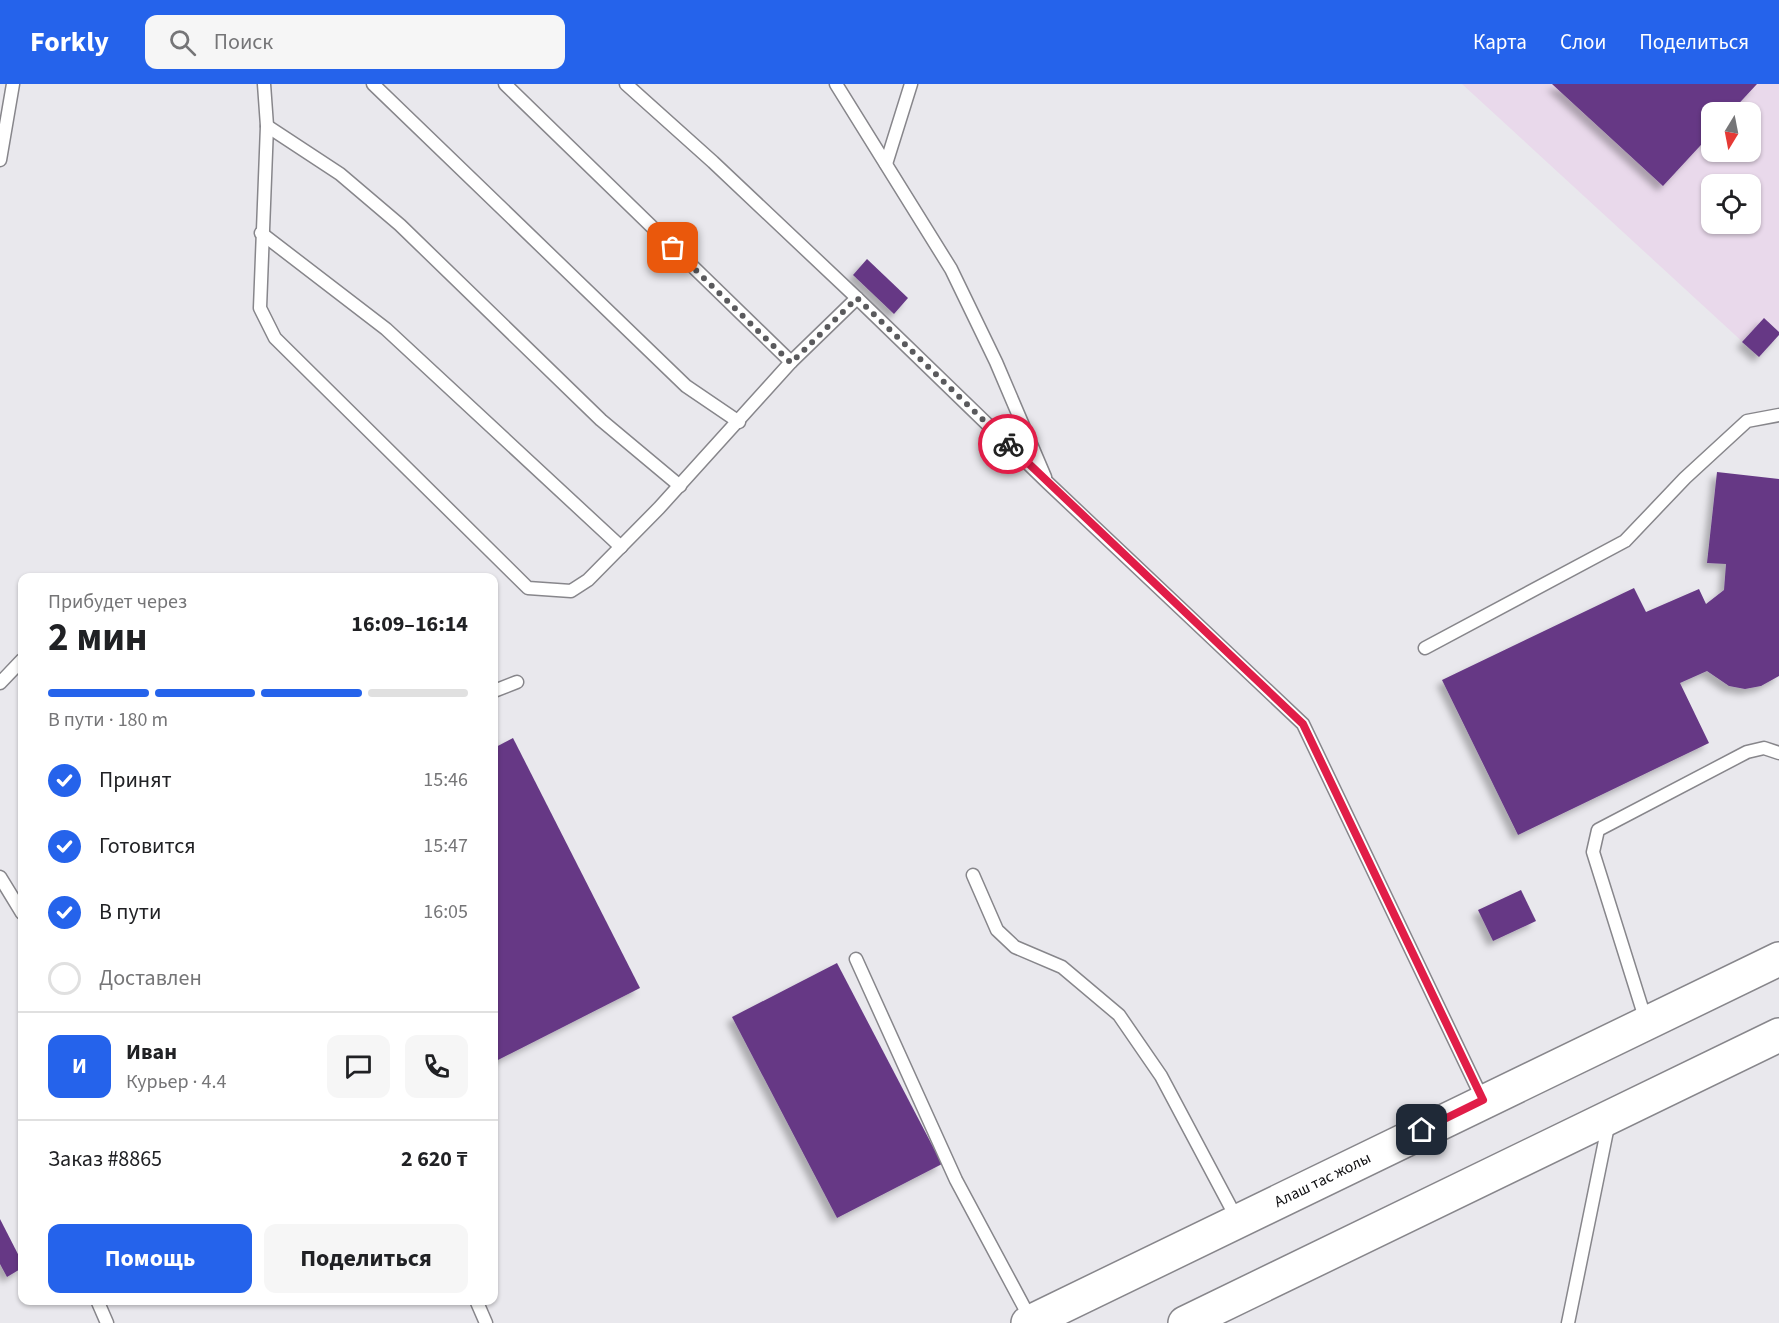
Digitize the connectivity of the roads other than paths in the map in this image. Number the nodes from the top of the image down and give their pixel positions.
1 (13, 84) edge
2 (264, 84) edge
3 (373, 84) edge
4 (505, 84) edge
5 (626, 84) edge
6 (836, 84) edge
7 (911, 84) edge
8 (267, 126) junction
9 (0, 160) edge
10 (886, 164) junction
11 (261, 233) junction
12 (857, 298) junction
13 (791, 363) junction
14 (1779, 415) edge
15 (739, 422) junction
16 (1048, 483) junction
17 (680, 486) junction
18 (621, 546) junction
19 (1425, 648) dead end
20 (18, 664) edge
21 (518, 682) dead end
22 (0, 683) edge
23 (498, 690) edge
24 (1779, 753) edge
25 (973, 875) dead end
26 (0, 877) edge
27 (18, 906) edge
28 (856, 959) dead end
29 (1779, 959) edge
30 (1646, 1022) junction
31 (1779, 1035) edge
32 (1483, 1100) junction
33 (1609, 1118) junction
34 (1238, 1220) junction
35 (99, 1305) edge
36 (478, 1305) edge
37 (1030, 1322) edge
38 (107, 1323) edge
39 (486, 1323) edge
40 (1185, 1323) edge
41 (1568, 1323) edge

1 - 9 lane
2 - 8 lane
3 - 15 lane
4 - 13 lane
5 - 12 lane
6 - 10 lane
7 - 10 lane
8 - 11 lane
8 - 17 lane
10 - 16 lane
11 - 18 lane
11 - 18 lane
12 - 13 lane
12 - 16 lane
13 - 15 lane
14 - 19 lane
15 - 17 lane
16 - 32 lane
17 - 18 lane
20 - 22 lane
21 - 23 lane
24 - 30 lane
25 - 34 lane
26 - 27 lane
28 - 37 lane
29 - 30 main road, Алаш тас жолы
30 - 32 main road, Алаш тас жолы
31 - 33 main road
32 - 34 main road, Алаш тас жолы
33 - 40 main road
33 - 41 lane
34 - 37 main road, Алаш тас жолы
35 - 38 lane
36 - 39 lane

